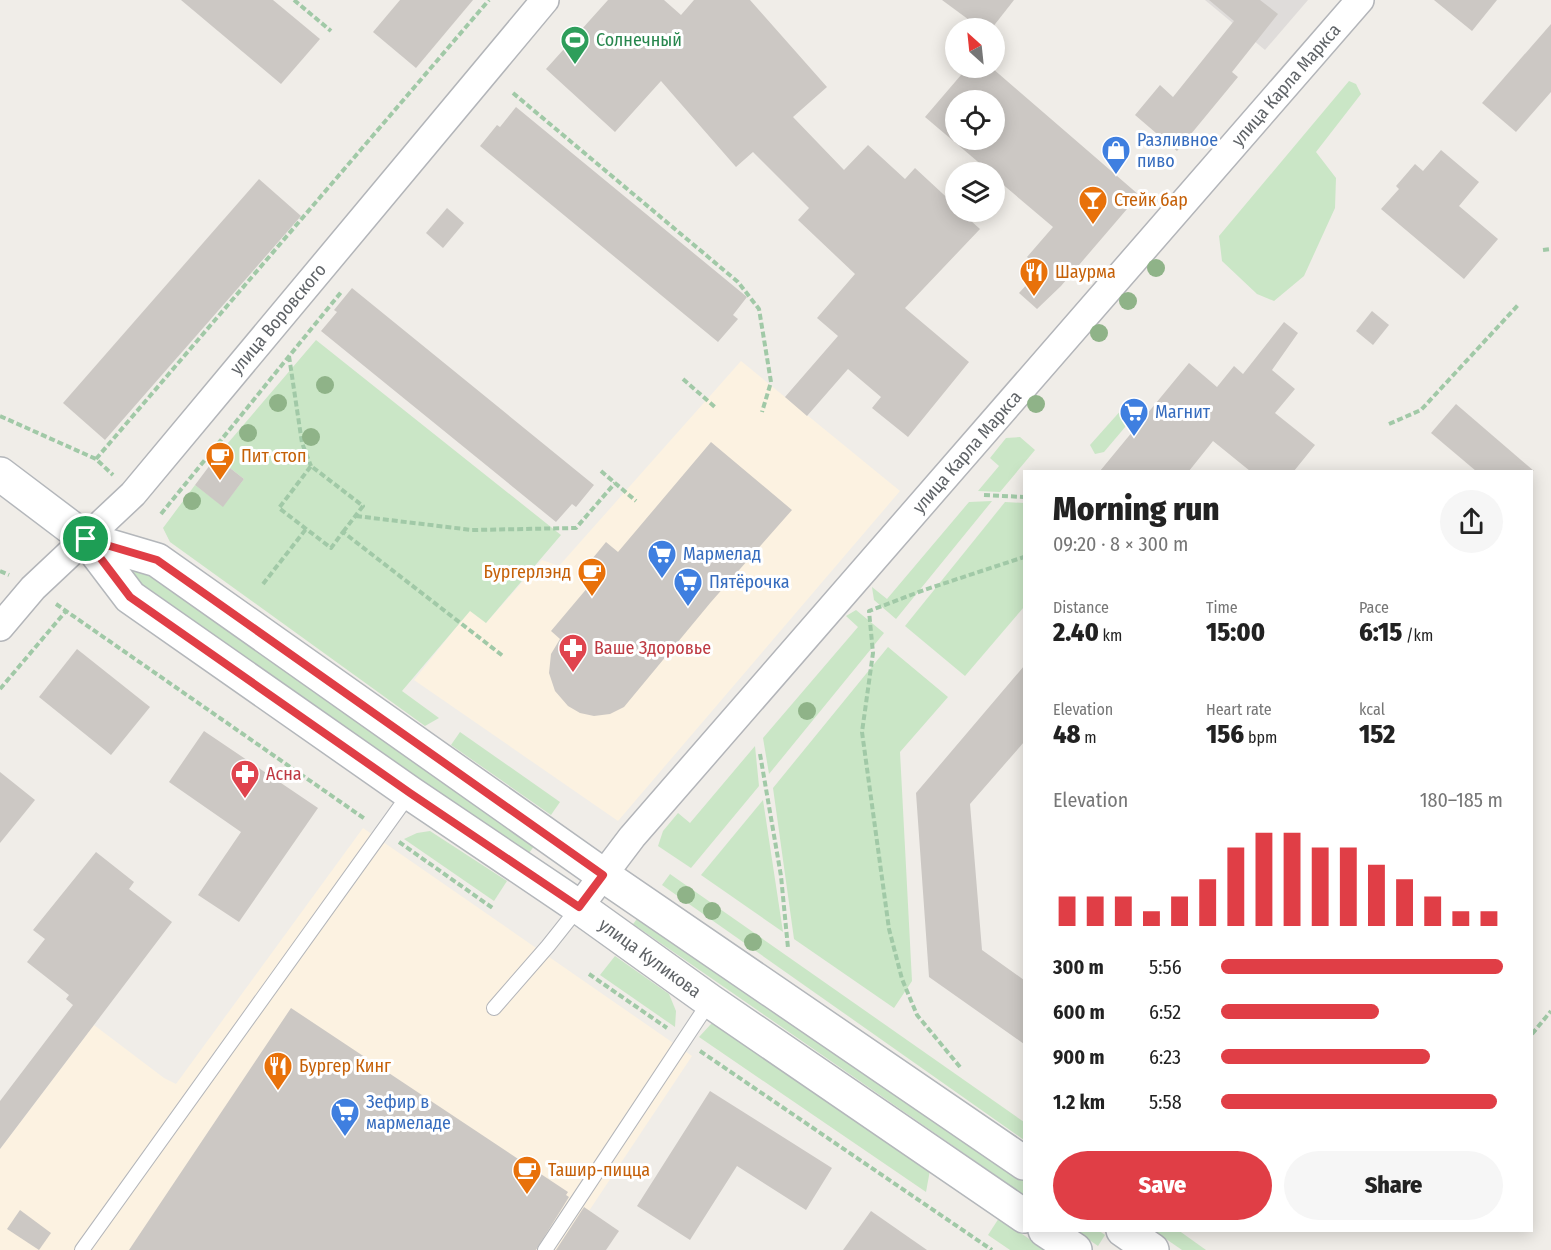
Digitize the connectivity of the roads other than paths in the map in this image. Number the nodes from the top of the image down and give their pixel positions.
1 (545, 0) edge
2 (1360, 0) edge
3 (0, 474) edge
4 (86, 539) junction
5 (0, 627) edge
6 (410, 793) junction
7 (603, 875) junction
8 (579, 907) junction
9 (710, 1001) junction
10 (494, 1008) dead end
11 (1023, 1162) edge
12 (1023, 1215) edge
13 (1048, 1232) edge
14 (82, 1250) edge
15 (545, 1250) edge
16 (1075, 1250) edge

1 - 4 street, улица Воровского
2 - 7 street, улица Карла Маркса
3 - 4 main road, улица Куликова
4 - 5 street, улица Воровского
4 - 6 main road, улица Куликова
4 - 7 main road, улица Куликова
6 - 8 main road, улица Куликова
6 - 14 lane
7 - 8 street, улица Карла Маркса
7 - 11 main road, улица Куликова
8 - 9 main road, улица Куликова
8 - 10 lane
9 - 12 main road, улица Куликова
9 - 15 lane
13 - 16 main road

